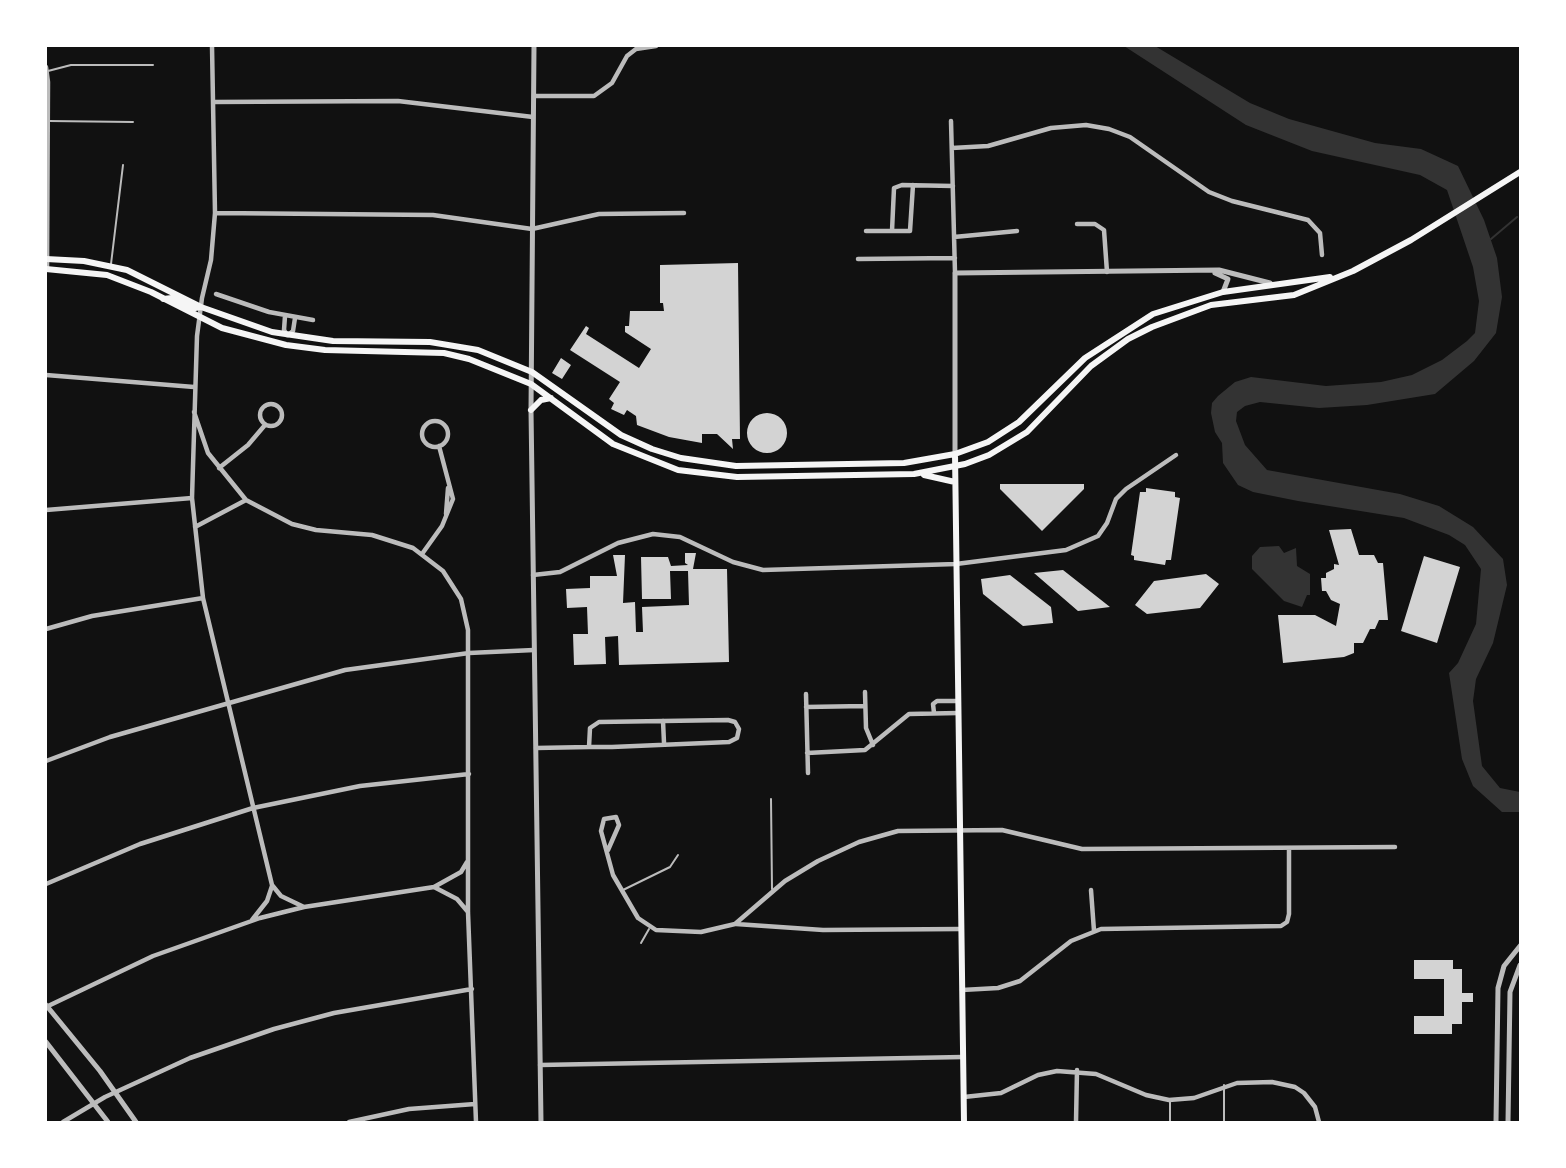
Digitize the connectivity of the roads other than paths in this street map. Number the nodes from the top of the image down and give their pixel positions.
1 (212, 46) edge
2 (534, 46) edge
3 (656, 46) edge
4 (153, 65) dead end
5 (46, 69) edge
6 (534, 96) junction
7 (213, 102) junction
8 (533, 117) junction
9 (48, 121) junction
10 (951, 121) dead end
11 (134, 122) dead end
12 (952, 148) junction
13 (123, 165) dead end
14 (1521, 172) edge
15 (913, 185) junction
16 (953, 186) junction
17 (215, 213) junction
18 (684, 213) dead end
19 (1077, 224) dead end
20 (532, 229) junction
21 (1017, 230) dead end
22 (866, 231) dead end
23 (892, 231) junction
24 (954, 237) junction
25 (1322, 255) dead end
26 (955, 258) junction
27 (46, 259) edge
28 (858, 259) dead end
29 (111, 265) junction
30 (46, 269) edge
31 (1209, 271) junction
32 (1107, 272) junction
33 (955, 273) junction
34 (1338, 276) junction
35 (1271, 284) junction
36 (1223, 292) junction
37 (216, 294) dead end
38 (1200, 298) junction
39 (163, 299) junction
40 (201, 307) junction
41 (1202, 308) junction
42 (285, 316) junction
43 (295, 317) junction
44 (199, 318) junction
45 (313, 320) dead end
46 (1122, 331) junction
47 (288, 335) junction
48 (1128, 340) junction
49 (375, 341) junction
50 (445, 343) junction
51 (286, 345) junction
52 (375, 351) junction
53 (444, 353) junction
54 (532, 372) junction
55 (46, 375) edge
56 (531, 384) junction
57 (1060, 384) junction
58 (194, 387) junction
59 (1068, 392) junction
60 (551, 398) junction
61 (193, 408) junction
62 (531, 410) junction
63 (265, 425) junction
64 (439, 446) junction
65 (955, 454) junction
66 (1176, 455) dead end
67 (730, 466) junction
68 (841, 466) junction
69 (955, 467) junction
70 (219, 468) junction
71 (918, 473) junction
72 (841, 476) junction
73 (729, 477) junction
74 (955, 482) junction
75 (192, 498) junction
76 (246, 500) junction
77 (46, 510) edge
78 (195, 527) junction
79 (422, 554) junction
80 (956, 564) junction
81 (534, 575) junction
82 (203, 598) junction
83 (46, 629) edge
84 (534, 650) junction
85 (469, 653) junction
86 (865, 692) dead end
87 (806, 694) dead end
88 (958, 701) junction
89 (226, 702) junction
90 (806, 706) junction
91 (865, 706) junction
92 (934, 713) junction
93 (958, 713) junction
94 (663, 721) junction
95 (664, 743) junction
96 (873, 745) junction
97 (589, 747) junction
98 (536, 748) junction
99 (807, 753) junction
100 (46, 761) edge
101 (808, 773) dead end
102 (469, 774) junction
103 (771, 799) dead end
104 (253, 808) junction
105 (960, 831) junction
106 (1289, 848) junction
107 (1395, 848) dead end
108 (608, 850) junction
109 (678, 855) dead end
110 (468, 861) junction
111 (46, 884) edge
112 (272, 885) junction
113 (434, 887) junction
114 (1091, 890) dead end
115 (622, 891) junction
116 (772, 891) junction
117 (304, 907) junction
118 (468, 912) junction
119 (250, 922) junction
120 (736, 923) junction
121 (650, 928) junction
122 (961, 929) junction
123 (1094, 931) junction
124 (641, 943) dead end
125 (1521, 946) edge
126 (1521, 965) edge
127 (472, 989) junction
128 (962, 990) junction
129 (46, 1006) edge
130 (1510, 1030) junction
131 (1497, 1031) junction
132 (46, 1042) edge
133 (963, 1057) junction
134 (540, 1065) junction
135 (1077, 1070) junction
136 (1223, 1085) junction
137 (115, 1092) junction
138 (964, 1097) junction
139 (1170, 1100) junction
140 (95, 1103) junction
141 (475, 1104) junction
142 (1496, 1113) junction
143 (1508, 1113) junction
144 (63, 1122) edge
145 (108, 1122) edge
146 (135, 1122) edge
147 (349, 1122) edge
148 (476, 1122) edge
149 (541, 1122) edge
150 (964, 1122) edge
151 (1076, 1122) edge
152 (1170, 1122) edge
153 (1224, 1122) edge
154 (1320, 1122) edge
155 (1496, 1122) edge
156 (1508, 1122) edge

1 - 7 street
2 - 6 street
3 - 6 street
4 - 5 lane
5 - 9 street
6 - 8 street
7 - 8 street
7 - 17 street
8 - 20 street
9 - 11 lane
9 - 27 street
10 - 12 street
12 - 16 street
12 - 25 street
13 - 29 lane
14 - 34 main road
15 - 16 street
15 - 23 street
15 - 23 street
16 - 24 street
17 - 20 street
17 - 40 street
18 - 20 street
19 - 32 street
20 - 54 street
21 - 24 street
22 - 23 street
24 - 26 street
26 - 28 street
26 - 33 street
27 - 29 main road
27 - 30 street
29 - 40 main road
30 - 39 main road
31 - 32 street
31 - 35 street
31 - 36 street
32 - 33 street
33 - 65 street
34 - 35 main road
34 - 41 main road
35 - 36 main road
36 - 38 main road
37 - 42 street
38 - 41 main road
38 - 46 main road
39 - 40 main road
39 - 44 main road
40 - 44 street
40 - 47 main road
41 - 48 main road
42 - 43 street
42 - 47 street
43 - 45 street
43 - 47 street
44 - 51 main road
44 - 58 street
46 - 48 main road
46 - 57 main road
47 - 49 main road
47 - 51 main road
48 - 59 main road
49 - 50 main road
49 - 52 main road
50 - 53 main road
50 - 54 main road
51 - 52 main road
52 - 53 main road
53 - 56 main road
54 - 56 street
54 - 67 main road
55 - 58 street
56 - 60 main road
56 - 62 street
57 - 59 main road
57 - 65 main road
58 - 61 street
59 - 69 main road
60 - 62 main road
60 - 73 main road
61 - 70 street
61 - 75 street
62 - 81 street
63 - 63 street
63 - 70 street
64 - 64 street
64 - 79 street
65 - 68 main road
65 - 69 main road
66 - 80 street
67 - 68 main road
67 - 73 main road
68 - 72 main road
69 - 71 main road
69 - 74 main road
70 - 76 street
71 - 72 main road
71 - 74 main road
72 - 73 main road
74 - 80 main road
75 - 77 street
75 - 78 street
76 - 78 street
76 - 79 street
78 - 82 street
79 - 85 street
80 - 81 street
80 - 88 main road
81 - 84 street
82 - 83 street
82 - 89 street
84 - 85 street
84 - 98 street
85 - 89 street
85 - 102 street
86 - 91 street
87 - 90 street
88 - 92 street
88 - 93 main road
89 - 100 street
89 - 104 street
90 - 91 street
90 - 99 street
91 - 96 street
92 - 93 street
92 - 96 street
93 - 105 main road
94 - 95 street
94 - 95 street
94 - 97 street
95 - 97 street
96 - 99 street
97 - 98 street
98 - 134 street
99 - 101 street
102 - 104 street
102 - 110 street
103 - 116 lane
104 - 111 street
104 - 112 street
105 - 106 street
105 - 116 street
105 - 122 main road
106 - 107 street
106 - 123 street
108 - 108 street
108 - 115 street
109 - 115 lane
110 - 113 street
110 - 118 street
112 - 117 street
112 - 119 street
113 - 117 street
113 - 118 street
114 - 123 street
115 - 121 street
116 - 120 street
117 - 119 street
118 - 127 street
119 - 129 street
120 - 121 street
120 - 122 street
121 - 124 lane
122 - 128 main road
123 - 128 street
125 - 131 street
126 - 130 street
127 - 137 street
127 - 141 street
128 - 133 main road
129 - 137 street
130 - 131 street
130 - 143 street
131 - 142 street
132 - 140 street
133 - 134 street
133 - 138 main road
134 - 149 street
135 - 138 street
135 - 139 street
135 - 151 street
136 - 139 street
136 - 153 lane
136 - 154 street
137 - 140 street
137 - 146 street
138 - 150 main road
139 - 152 lane
140 - 144 street
140 - 145 street
141 - 147 street
141 - 148 street
142 - 143 street
142 - 155 street
143 - 156 street

